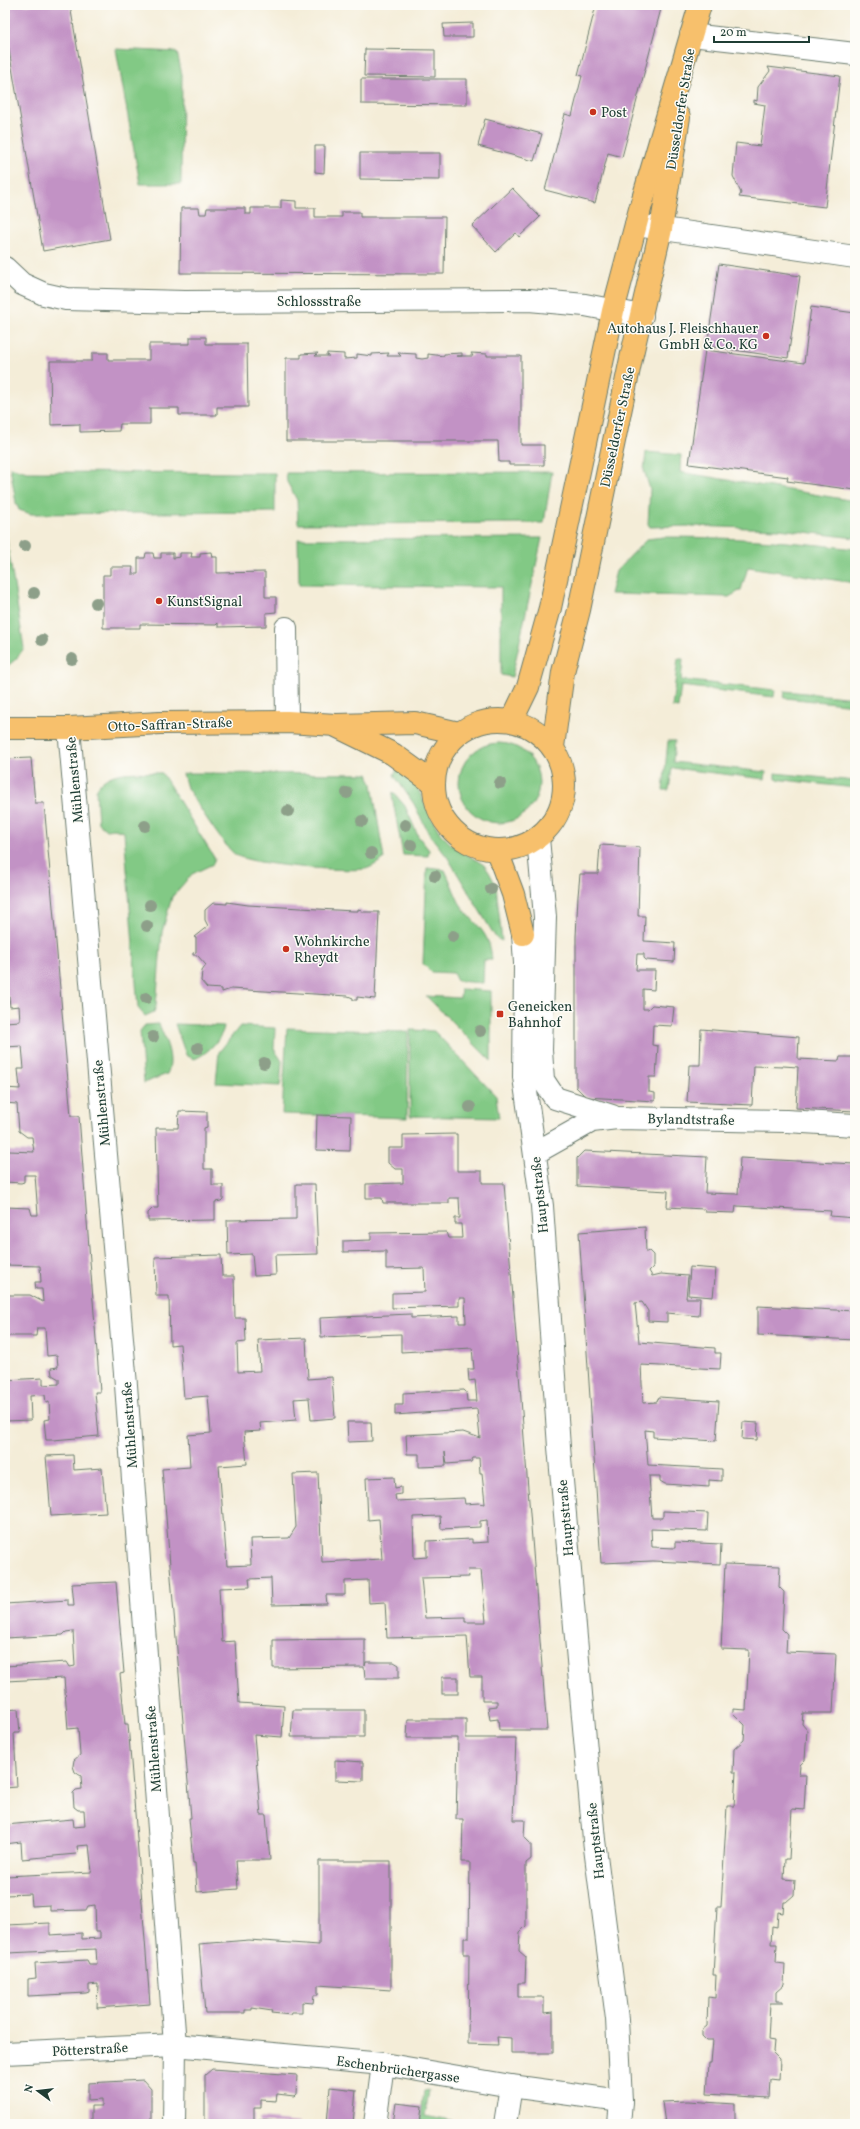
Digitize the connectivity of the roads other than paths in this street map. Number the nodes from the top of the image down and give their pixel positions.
1 (700, 5) edge
2 (691, 35) junction
3 (855, 54) edge
4 (636, 225) junction
5 (661, 229) junction
6 (855, 257) edge
7 (5, 268) edge
8 (613, 310) junction
9 (642, 316) junction
10 (286, 628) dead end
11 (512, 720) junction
12 (288, 722) junction
13 (336, 725) junction
14 (5, 728) edge
15 (69, 728) junction
16 (459, 733) junction
17 (553, 747) junction
18 (433, 783) junction
19 (538, 838) junction
20 (497, 851) junction
21 (523, 934) joint
22 (617, 1118) junction
23 (855, 1126) edge
24 (535, 1153) junction
25 (175, 2045) junction
26 (5, 2053) edge
27 (383, 2064) junction
28 (511, 2086) junction
29 (621, 2101) junction
30 (174, 2124) edge
31 (375, 2124) edge
32 (505, 2124) edge
33 (619, 2124) edge
34 (627, 2124) edge

1 - 2 main road, Düsseldorfer Straße
2 - 3 street
2 - 4 main road, Düsseldorfer Straße
2 - 5 main road, Düsseldorfer Straße
4 - 5 street
4 - 8 main road, Düsseldorfer Straße
5 - 6 street
5 - 9 main road, Düsseldorfer Straße
7 - 8 street, Schlossstraße
8 - 9 street, Schlossstraße
8 - 11 main road, Düsseldorfer Straße
9 - 17 main road, Düsseldorfer Straße
10 - 12 street
11 - 16 main road
11 - 17 main road
12 - 13 main road, Otto-Saffran-Straße
12 - 15 main road, Otto-Saffran-Straße
13 - 16 main road, Otto-Saffran-Straße
13 - 18 main road, Otto-Saffran-Straße
14 - 15 main road, Otto-Saffran-Straße
15 - 25 street, Mühlenstraße
16 - 18 main road
17 - 19 main road
18 - 20 main road
19 - 20 main road
19 - 22 street
20 - 21 main road
21 - 24 street, Hauptstraße
22 - 23 street, Bylandtstraße
22 - 24 street, Bylandtstraße
24 - 29 street, Hauptstraße
25 - 26 street, Pötterstraße
25 - 27 street, Eschenbrüchergasse
25 - 30 street, Mühlenstraße
27 - 28 street, Eschenbrüchergasse
27 - 31 street
28 - 29 street, Eschenbrüchergasse
28 - 32 street
29 - 33 street, Hauptstraße
29 - 34 street, Hauptstraße

